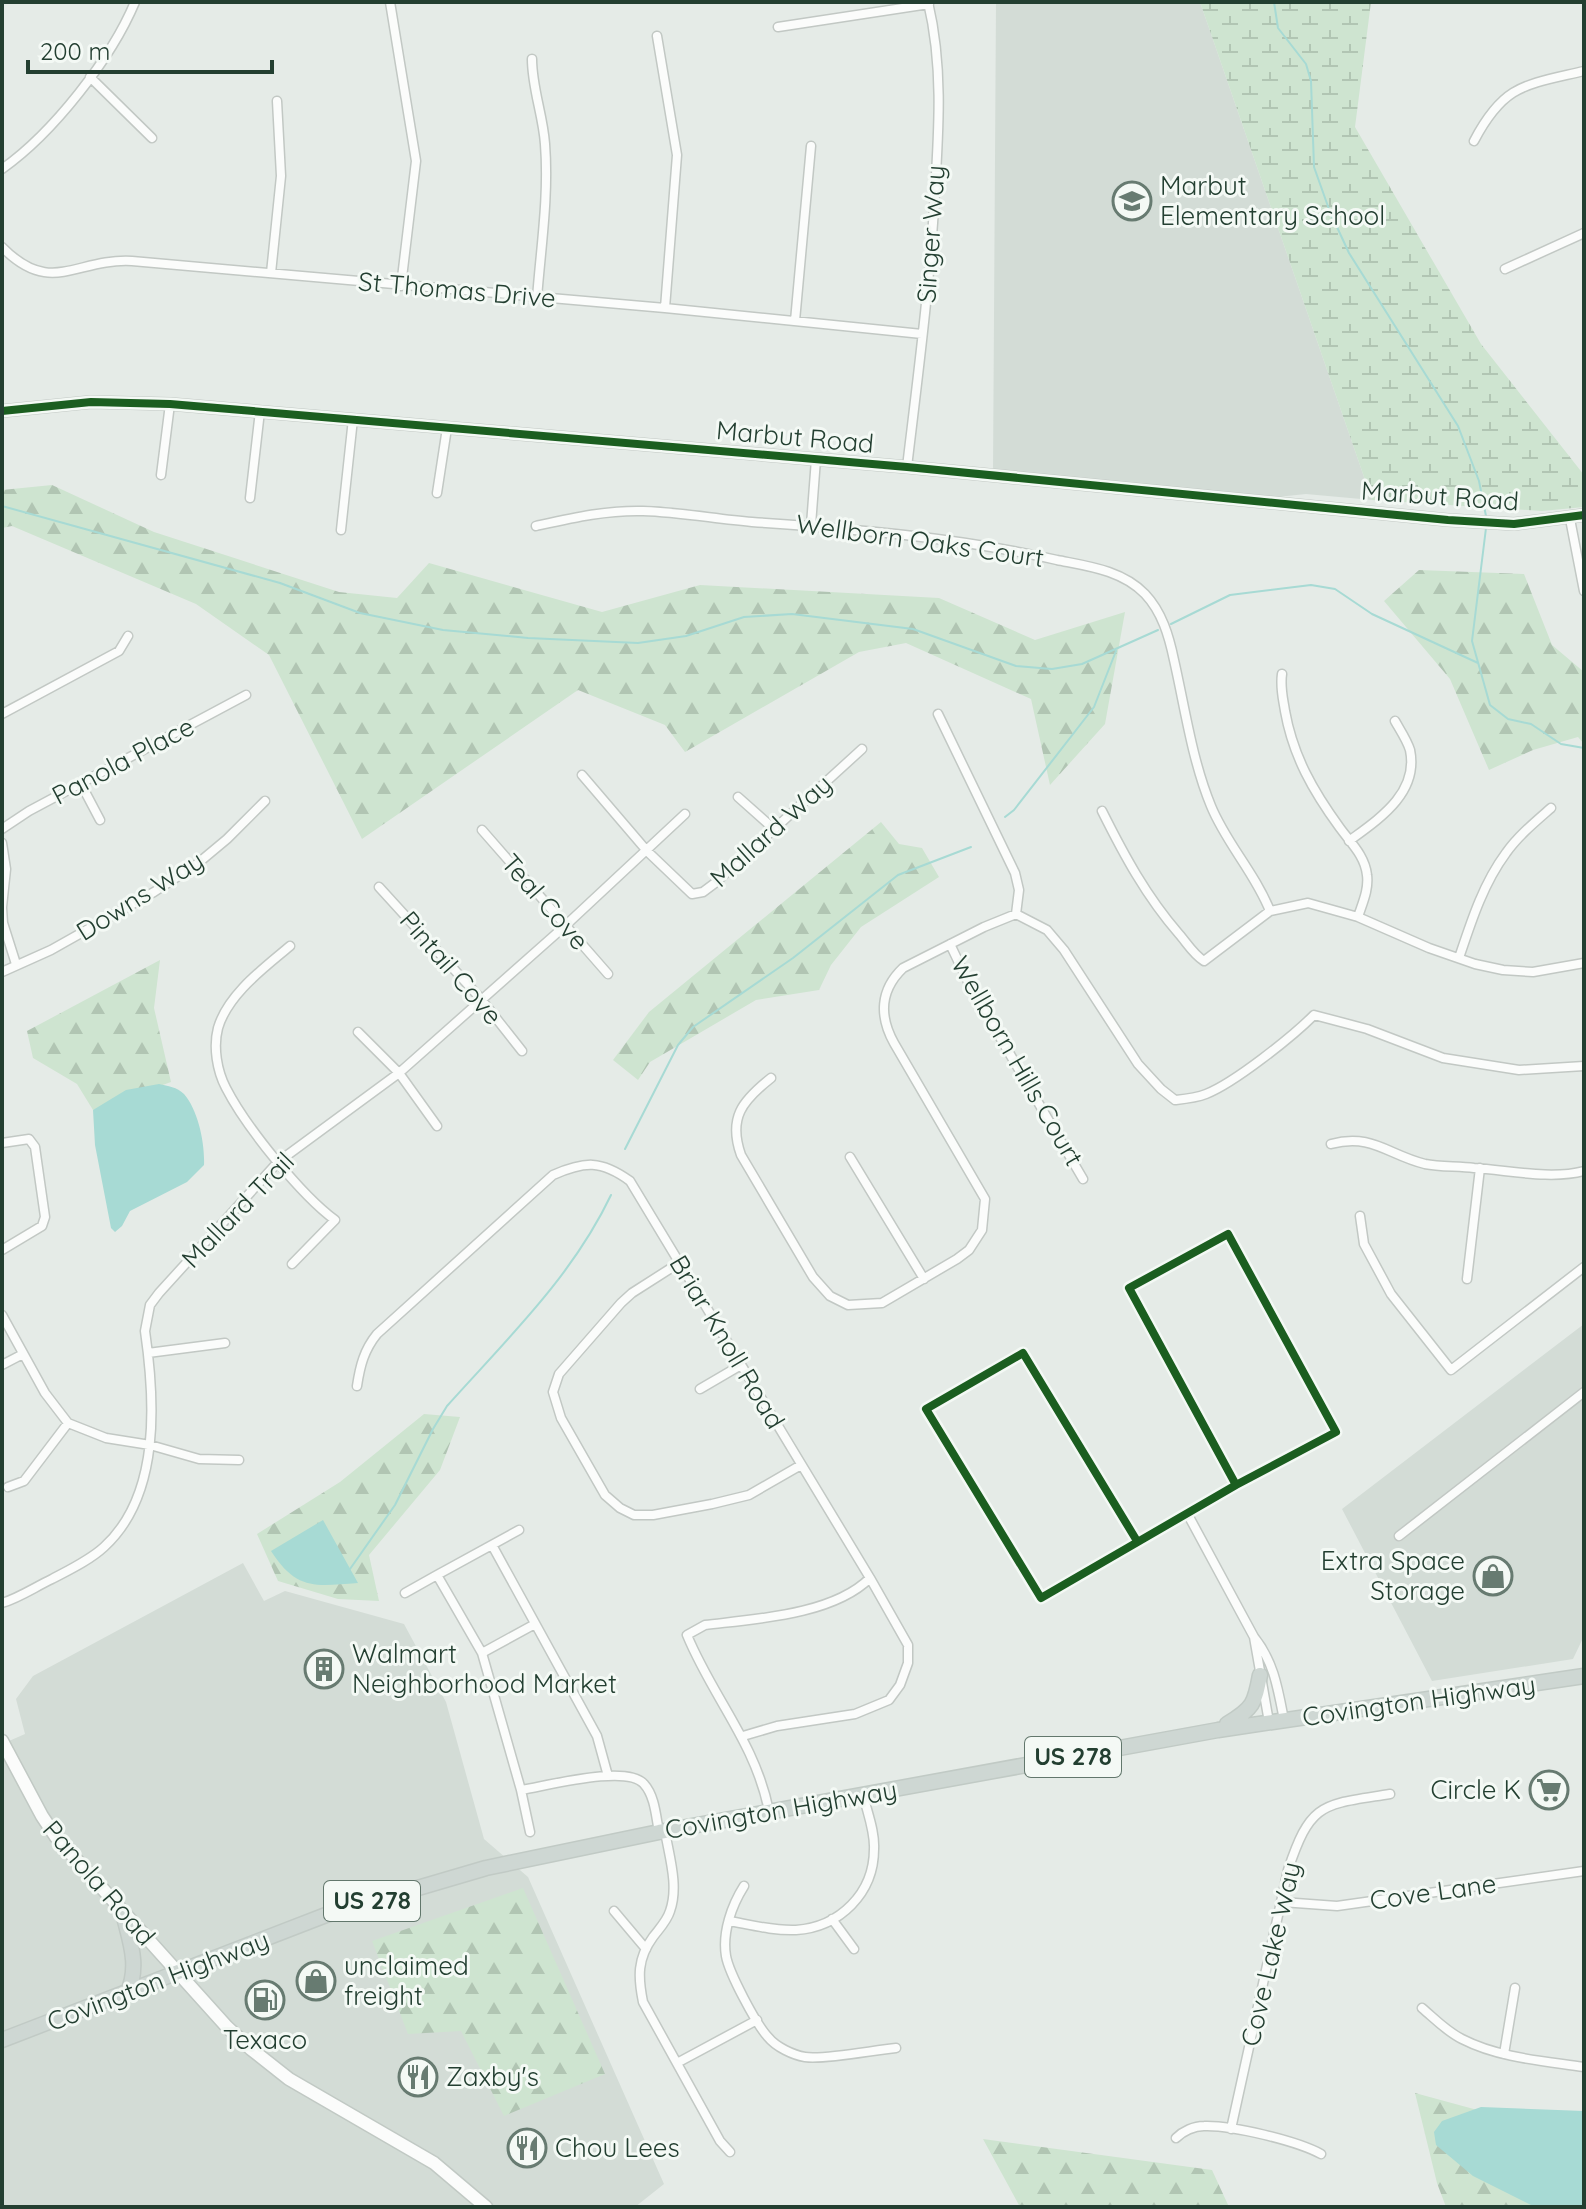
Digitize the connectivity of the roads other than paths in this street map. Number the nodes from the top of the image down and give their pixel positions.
1 (135, 2) edge
2 (390, 2) edge
3 (929, 3) edge
4 (778, 27) dead end
5 (657, 36) dead end
6 (532, 59) dead end
7 (1584, 71) edge
8 (90, 77) junction
9 (277, 101) dead end
10 (152, 138) dead end
11 (1474, 141) dead end
12 (811, 146) dead end
13 (2, 169) edge
14 (1584, 233) edge
15 (2, 247) edge
16 (1505, 269) dead end
17 (271, 273) junction
18 (401, 286) junction
19 (537, 298) junction
20 (665, 308) junction
21 (795, 321) junction
22 (922, 334) junction
23 (170, 404) junction
24 (2, 411) edge
25 (260, 411) junction
26 (353, 419) junction
27 (447, 428) junction
28 (816, 459) junction
29 (907, 467) junction
30 (161, 475) dead end
31 (437, 493) dead end
32 (250, 498) dead end
33 (1584, 515) edge
34 (1570, 519) junction
35 (811, 525) junction
36 (536, 526) dead end
37 (341, 530) dead end
38 (1584, 591) edge
39 (128, 636) dead end
40 (1282, 674) dead end
41 (246, 695) dead end
42 (2, 714) edge
43 (938, 714) dead end
44 (1395, 721) dead end
45 (862, 749) dead end
46 (582, 775) dead end
47 (81, 784) junction
48 (738, 797) dead end
49 (265, 801) dead end
50 (1551, 808) dead end
51 (1102, 811) dead end
52 (685, 814) dead end
53 (100, 820) dead end
54 (2, 829) edge
55 (774, 829) junction
56 (482, 830) dead end
57 (1349, 841) junction
58 (2, 843) edge
59 (647, 851) junction
60 (379, 887) dead end
61 (2, 908) edge
62 (1270, 911) junction
63 (1016, 914) junction
64 (1358, 917) junction
65 (566, 925) junction
66 (950, 944) junction
67 (290, 946) dead end
68 (1459, 958) junction
69 (1584, 963) edge
70 (16, 964) junction
71 (2, 972) edge
72 (608, 974) dead end
73 (481, 999) junction
74 (358, 1032) dead end
75 (522, 1051) dead end
76 (1584, 1066) edge
77 (399, 1073) junction
78 (771, 1078) dead end
79 (437, 1126) dead end
80 (2, 1143) edge
81 (1331, 1144) dead end
82 (850, 1157) dead end
83 (278, 1162) junction
84 (1480, 1168) junction
85 (1584, 1171) edge
86 (1083, 1179) dead end
87 (1360, 1216) dead end
88 (2, 1250) edge
89 (679, 1263) junction
90 (292, 1264) dead end
91 (1584, 1267) edge
92 (924, 1279) junction
93 (1467, 1279) dead end
94 (2, 1315) edge
95 (225, 1343) dead end
96 (148, 1353) junction
97 (23, 1354) junction
98 (2, 1365) edge
99 (741, 1365) junction
100 (357, 1386) dead end
101 (700, 1389) dead end
102 (1584, 1392) edge
103 (68, 1423) junction
104 (150, 1445) junction
105 (239, 1460) dead end
106 (801, 1465) junction
107 (1236, 1485) junction
108 (8, 1487) dead end
109 (1187, 1513) junction
110 (519, 1530) dead end
111 (1399, 1536) dead end
112 (1137, 1541) junction
113 (492, 1545) junction
114 (437, 1575) junction
115 (870, 1578) junction
116 (405, 1593) dead end
117 (2, 1603) edge
118 (535, 1624) junction
119 (1254, 1637) junction
120 (482, 1653) junction
121 (1260, 1675) junction
122 (1584, 1676) edge
123 (1276, 1721) junction
124 (1218, 1730) junction
125 (743, 1736) junction
126 (2, 1741) edge
127 (608, 1776) junction
128 (521, 1790) junction
129 (863, 1794) junction
130 (1390, 1794) dead end
131 (769, 1811) junction
132 (662, 1831) junction
133 (530, 1832) dead end
134 (1584, 1871) edge
135 (744, 1886) dead end
136 (1282, 1902) junction
137 (614, 1911) dead end
138 (123, 1913) junction
139 (832, 1919) junction
140 (729, 1921) junction
141 (646, 1949) junction
142 (854, 1949) dead end
143 (178, 1974) junction
144 (1515, 1988) dead end
145 (127, 1994) junction
146 (1422, 2008) dead end
147 (757, 2020) junction
148 (2, 2040) edge
149 (896, 2048) dead end
150 (1504, 2054) junction
151 (677, 2063) junction
152 (1584, 2067) edge
153 (1231, 2129) junction
154 (1176, 2138) dead end
155 (730, 2152) dead end
156 (1321, 2154) dead end
157 (486, 2207) edge

1 - 8 street
2 - 18 street
3 - 4 street
3 - 22 street, Singer Way
5 - 20 street
6 - 19 street
7 - 11 street
8 - 10 street
8 - 13 street
9 - 17 street
12 - 21 street
14 - 16 street
15 - 17 street, St Thomas Drive
17 - 18 street, St Thomas Drive
18 - 19 street, St Thomas Drive
19 - 20 street, St Thomas Drive
20 - 21 street, St Thomas Drive
21 - 22 street, St Thomas Drive
22 - 29 street, Singer Way
23 - 24 street, Marbut Road
23 - 25 street, Marbut Road
23 - 30 street
25 - 26 street, Marbut Road
25 - 32 street
26 - 27 street, Marbut Road
26 - 37 street
27 - 28 street, Marbut Road
27 - 31 street
28 - 29 street, Marbut Road
28 - 35 street
29 - 34 street, Marbut Road
33 - 34 street, Marbut Road
34 - 38 street
35 - 36 street, Wellborn Oaks Court
35 - 62 street, Wellborn Oaks Court
39 - 42 street
40 - 57 street
41 - 47 street, Panola Place
43 - 63 street
44 - 57 street
45 - 55 street, Mallard Way
46 - 59 street, Mallard Way
47 - 53 street
47 - 54 street, Panola Place
48 - 55 street
49 - 70 street, Downs Way
50 - 68 street
51 - 62 street
52 - 59 street, Mallard Trail
55 - 59 street, Mallard Way
56 - 65 street, Teal Cove
57 - 64 street
58 - 61 street
59 - 65 street, Mallard Trail
60 - 73 street, Pintail Cove
61 - 70 street
62 - 64 street
63 - 66 street
63 - 76 street
64 - 68 street
65 - 72 street, Teal Cove
65 - 73 street, Mallard Trail
66 - 86 street, Wellborn Hills Court
66 - 92 street
67 - 83 street
68 - 69 street
70 - 71 street, Downs Way
73 - 75 street, Pintail Cove
73 - 77 street, Mallard Trail
74 - 77 street
77 - 79 street
77 - 83 street, Mallard Trail
78 - 92 street
80 - 88 street
81 - 84 street
82 - 92 street
83 - 90 street
83 - 96 street, Mallard Trail
84 - 85 street
84 - 93 street
87 - 91 street
89 - 99 street, Briar Knoll Road
89 - 100 street, Briar Knoll Road
89 - 106 street
94 - 97 street
95 - 96 street
96 - 104 street, Mallard Trail
97 - 98 street
97 - 103 street
99 - 101 street
99 - 106 street, Briar Knoll Road
102 - 111 street
103 - 104 street
103 - 108 street
104 - 105 street
104 - 117 street, Mallard Trail
106 - 115 street, Briar Knoll Road
107 - 107 street
107 - 109 street
109 - 112 street
109 - 119 street
110 - 113 street
112 - 112 street
113 - 114 street
113 - 118 street
114 - 116 street
114 - 120 street
115 - 125 street, Briar Knoll Road
115 - 125 street
118 - 120 street
118 - 127 street
119 - 121 street
119 - 123 street
120 - 128 street
121 - 123 street
121 - 124 main road
122 - 123 main road, Covington Highway / US 278
123 - 124 main road, Covington Highway / US 278
124 - 129 main road, Covington Highway / US 278
125 - 131 street
126 - 138 main road, Panola Road
127 - 128 street
127 - 132 street
128 - 133 street
129 - 131 main road, Covington Highway / US 278
129 - 139 street
130 - 136 street, Cove Lake Way
131 - 132 main road, Covington Highway / US 278
132 - 141 street
132 - 143 main road, Covington Highway / US 278
134 - 136 street, Cove Lane
135 - 140 street
136 - 153 street, Cove Lake Way
137 - 141 street
138 - 143 main road, Panola Road
138 - 145 main road
139 - 140 street
139 - 142 street
140 - 147 street
141 - 151 street
143 - 145 main road, Covington Highway / US 278
143 - 157 main road, Panola Road
144 - 150 street
145 - 148 main road, Covington Highway / US 278
146 - 150 street
147 - 149 street
147 - 151 street
150 - 152 street
151 - 155 street
153 - 154 street
153 - 156 street

